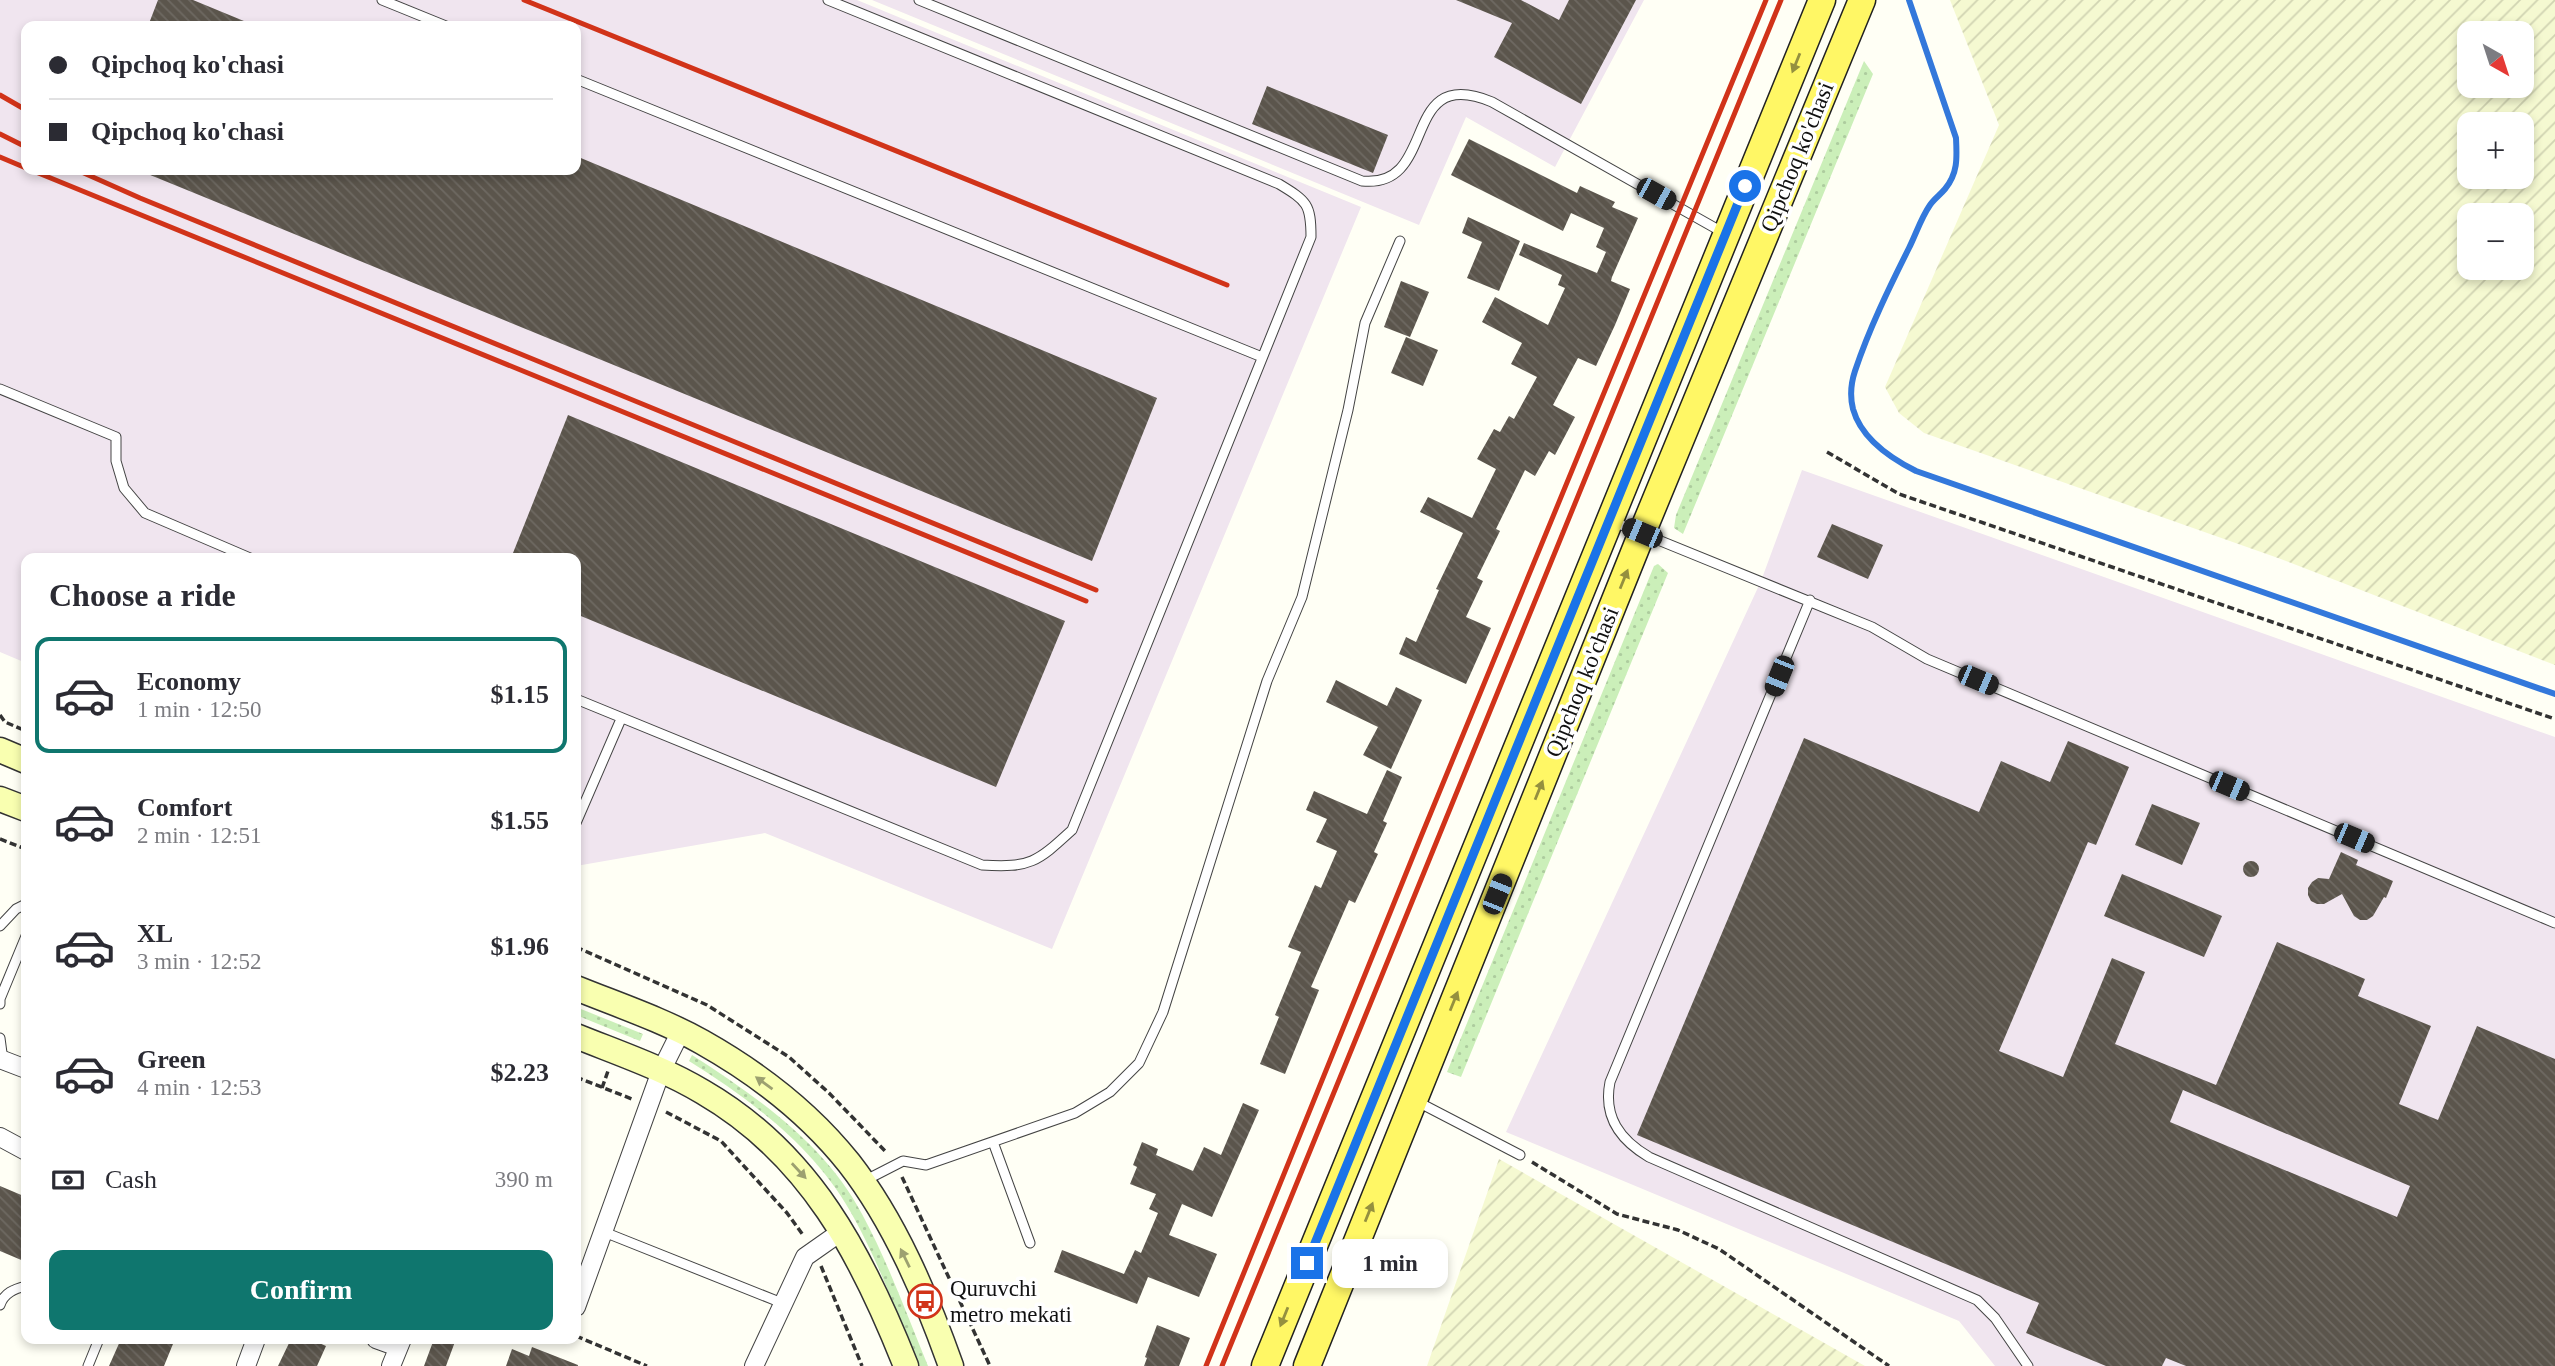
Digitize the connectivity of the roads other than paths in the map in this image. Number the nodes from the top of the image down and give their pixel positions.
1 (382, 0) edge
2 (828, 0) edge
3 (919, 0) edge
4 (1862, 0) edge
5 (1818, 10) edge
6 (434, 21) edge
7 (1848, 34) junction
8 (581, 81) edge
9 (1726, 234) junction
10 (1401, 241) dead end
11 (1262, 357) junction
12 (0, 389) edge
13 (1609, 520) junction
14 (1642, 533) junction
15 (238, 553) edge
16 (1810, 600) junction
17 (581, 701) edge
18 (621, 719) junction
19 (0, 750) edge
20 (21, 759) edge
21 (0, 799) edge
22 (21, 807) edge
23 (581, 812) edge
24 (21, 906) edge
25 (2555, 923) edge
26 (0, 926) edge
27 (21, 949) edge
28 (581, 990) edge
29 (0, 1004) edge
30 (681, 1031) junction
31 (0, 1038) edge
32 (581, 1038) edge
33 (0, 1059) edge
34 (21, 1067) edge
35 (661, 1071) junction
36 (1414, 1100) junction
37 (0, 1137) edge
38 (993, 1142) junction
39 (21, 1148) edge
40 (1520, 1155) road end
41 (862, 1182) junction
42 (842, 1231) junction
43 (604, 1232) junction
44 (1030, 1243) dead end
45 (21, 1287) edge
46 (581, 1294) edge
47 (782, 1303) junction
48 (0, 1305) edge
49 (97, 1344) edge
50 (254, 1344) edge
51 (400, 1344) edge
52 (88, 1366) edge
53 (246, 1366) edge
54 (391, 1366) edge
55 (754, 1366) edge
56 (906, 1366) edge
57 (951, 1366) edge
58 (1265, 1366) edge
59 (1307, 1366) edge
60 (2028, 1366) edge

1 - 6 lane
2 - 11 lane
3 - 9 lane
4 - 7 main road, Qipchoq ko'chasi
5 - 7 main road
5 -> 9 main road, Qipchoq ko'chasi
7 - 14 main road, Qipchoq ko'chasi
8 - 11 lane
9 - 13 main road, Qipchoq ko'chasi
10 - 38 lane
11 - 18 lane
12 - 15 lane
13 - 14 lane
13 -> 58 main road, Qipchoq ko'chasi
14 - 16 lane
36 -> 14 main road, Qipchoq ko'chasi
16 - 25 lane
16 - 60 lane
17 - 18 lane
18 - 23 lane
19 - 20 street
21 - 22 street
24 - 26 lane
27 - 29 lane
28 - 30 street
30 - 35 street
41 -> 30 street
31 - 33 lane
32 - 35 street
33 - 34 street
35 -> 42 street
35 - 43 street
36 - 40 lane
59 -> 36 main road, Qipchoq ko'chasi
37 - 39 street
38 - 41 lane
38 - 44 lane
57 -> 41 street
42 - 47 street
42 - 56 street
43 - 46 street
43 - 47 lane
45 - 48 lane
47 - 55 street
49 - 52 lane
50 - 53 street
51 - 54 street

